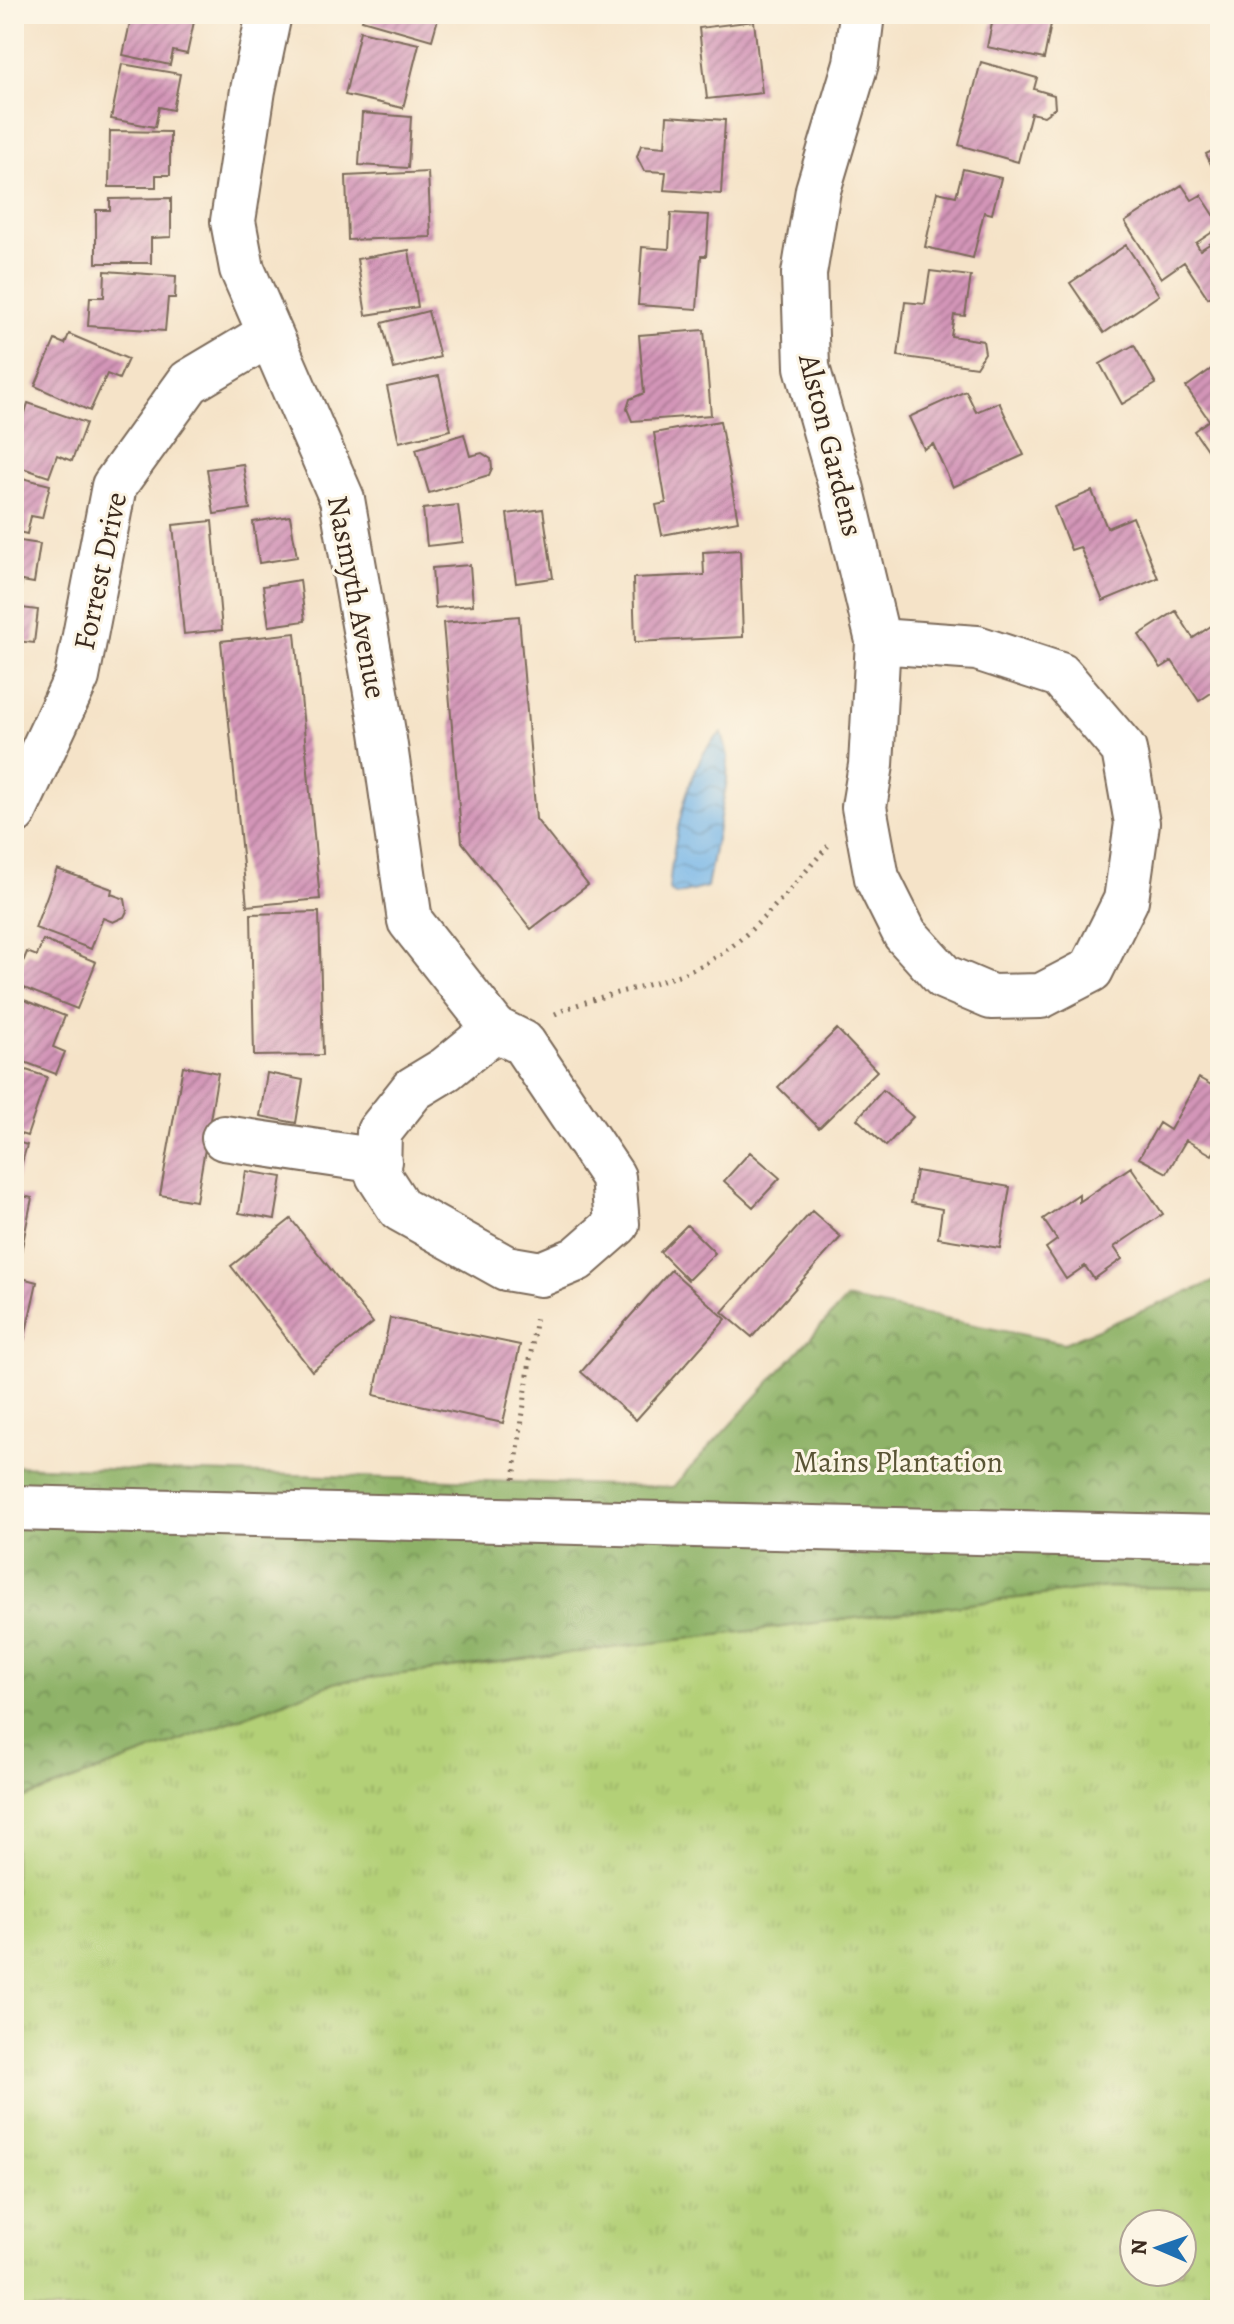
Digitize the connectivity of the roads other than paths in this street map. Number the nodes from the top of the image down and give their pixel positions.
1 (269, 14) edge
2 (862, 14) edge
3 (268, 335) junction
4 (878, 641) junction
5 (14, 812) edge
6 (509, 1036) junction
7 (224, 1138) dead end
8 (379, 1161) junction
9 (14, 1508) edge
10 (1220, 1538) edge

1 - 3 street, Nasmyth Avenue
2 - 4 street, Alston Gardens
3 - 5 street, Forrest Drive
3 - 6 street, Nasmyth Avenue
4 - 4 street, Alston Gardens
6 - 8 street
6 - 8 street, Nasmyth Avenue
7 - 8 street
9 - 10 street

